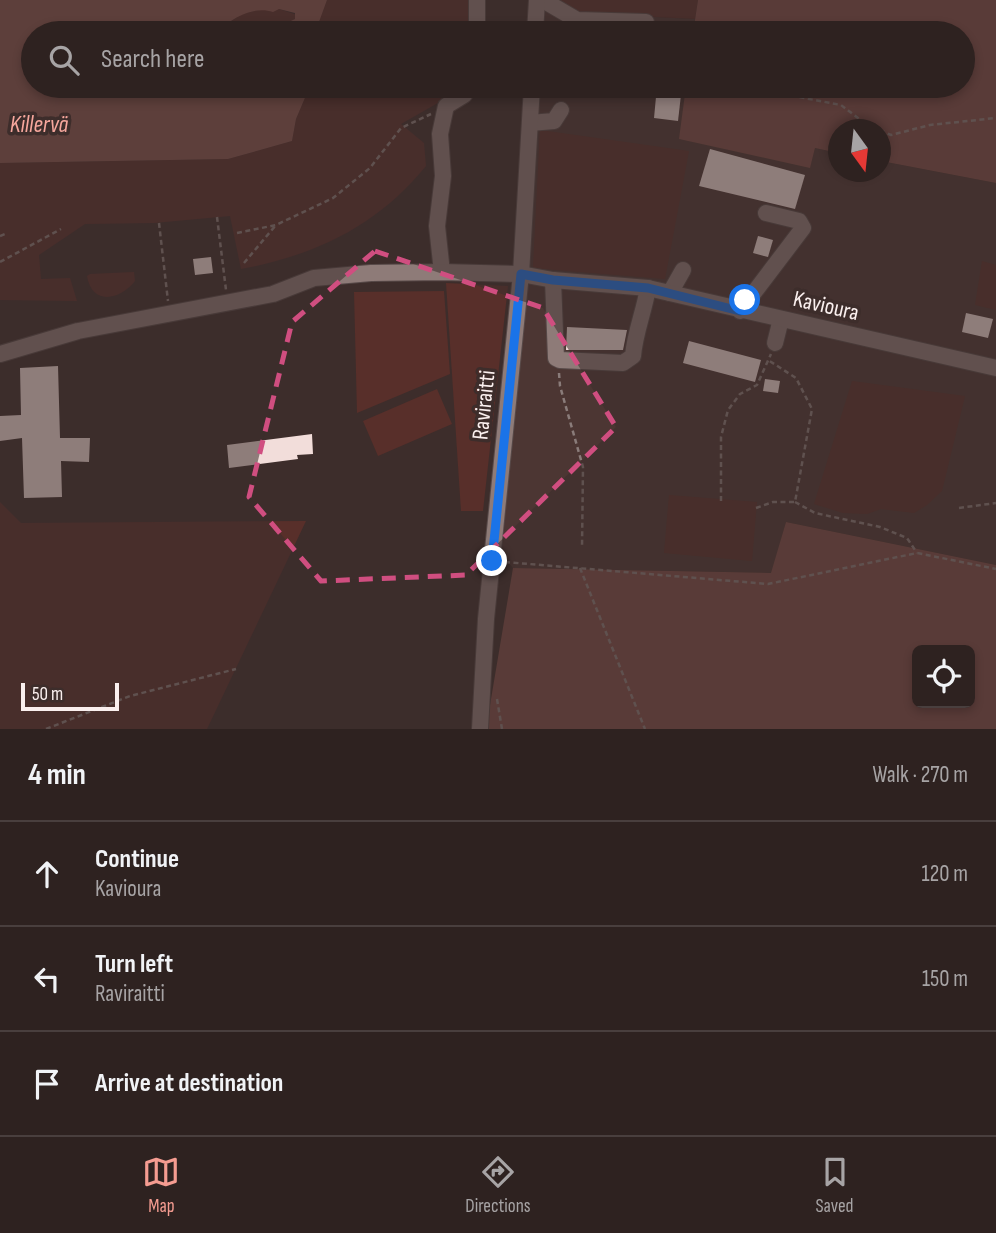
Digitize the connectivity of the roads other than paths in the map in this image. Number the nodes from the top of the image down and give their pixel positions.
1 (477, 0) edge
2 (537, 0) edge
3 (543, 0) edge
4 (477, 21) edge
5 (536, 21) edge
6 (611, 21) edge
7 (459, 98) edge
8 (531, 98) edge
9 (561, 110) dead end
10 (530, 123) junction
11 (766, 213) dead end
12 (683, 270) dead end
13 (442, 272) junction
14 (521, 274) junction
15 (553, 280) junction
16 (648, 288) junction
17 (670, 293) junction
18 (740, 311) junction
19 (781, 320) junction
20 (775, 343) road end
21 (0, 354) edge
22 (996, 366) edge
23 (480, 729) edge

1 - 4 street
2 - 5 street
3 - 6 street
7 - 13 street
8 - 10 street, Raviraitti
9 - 10 street
10 - 14 street, Raviraitti
11 - 18 street
12 - 17 street
13 - 14 street, Kavioura
13 - 21 street, Kavioura
14 - 15 street, Kavioura
14 - 23 street, Raviraitti
15 - 16 street, Kavioura
15 - 16 street
16 - 17 street, Kavioura
17 - 18 street, Kavioura
18 - 19 street, Kavioura
19 - 20 street
19 - 22 street, Kavioura

